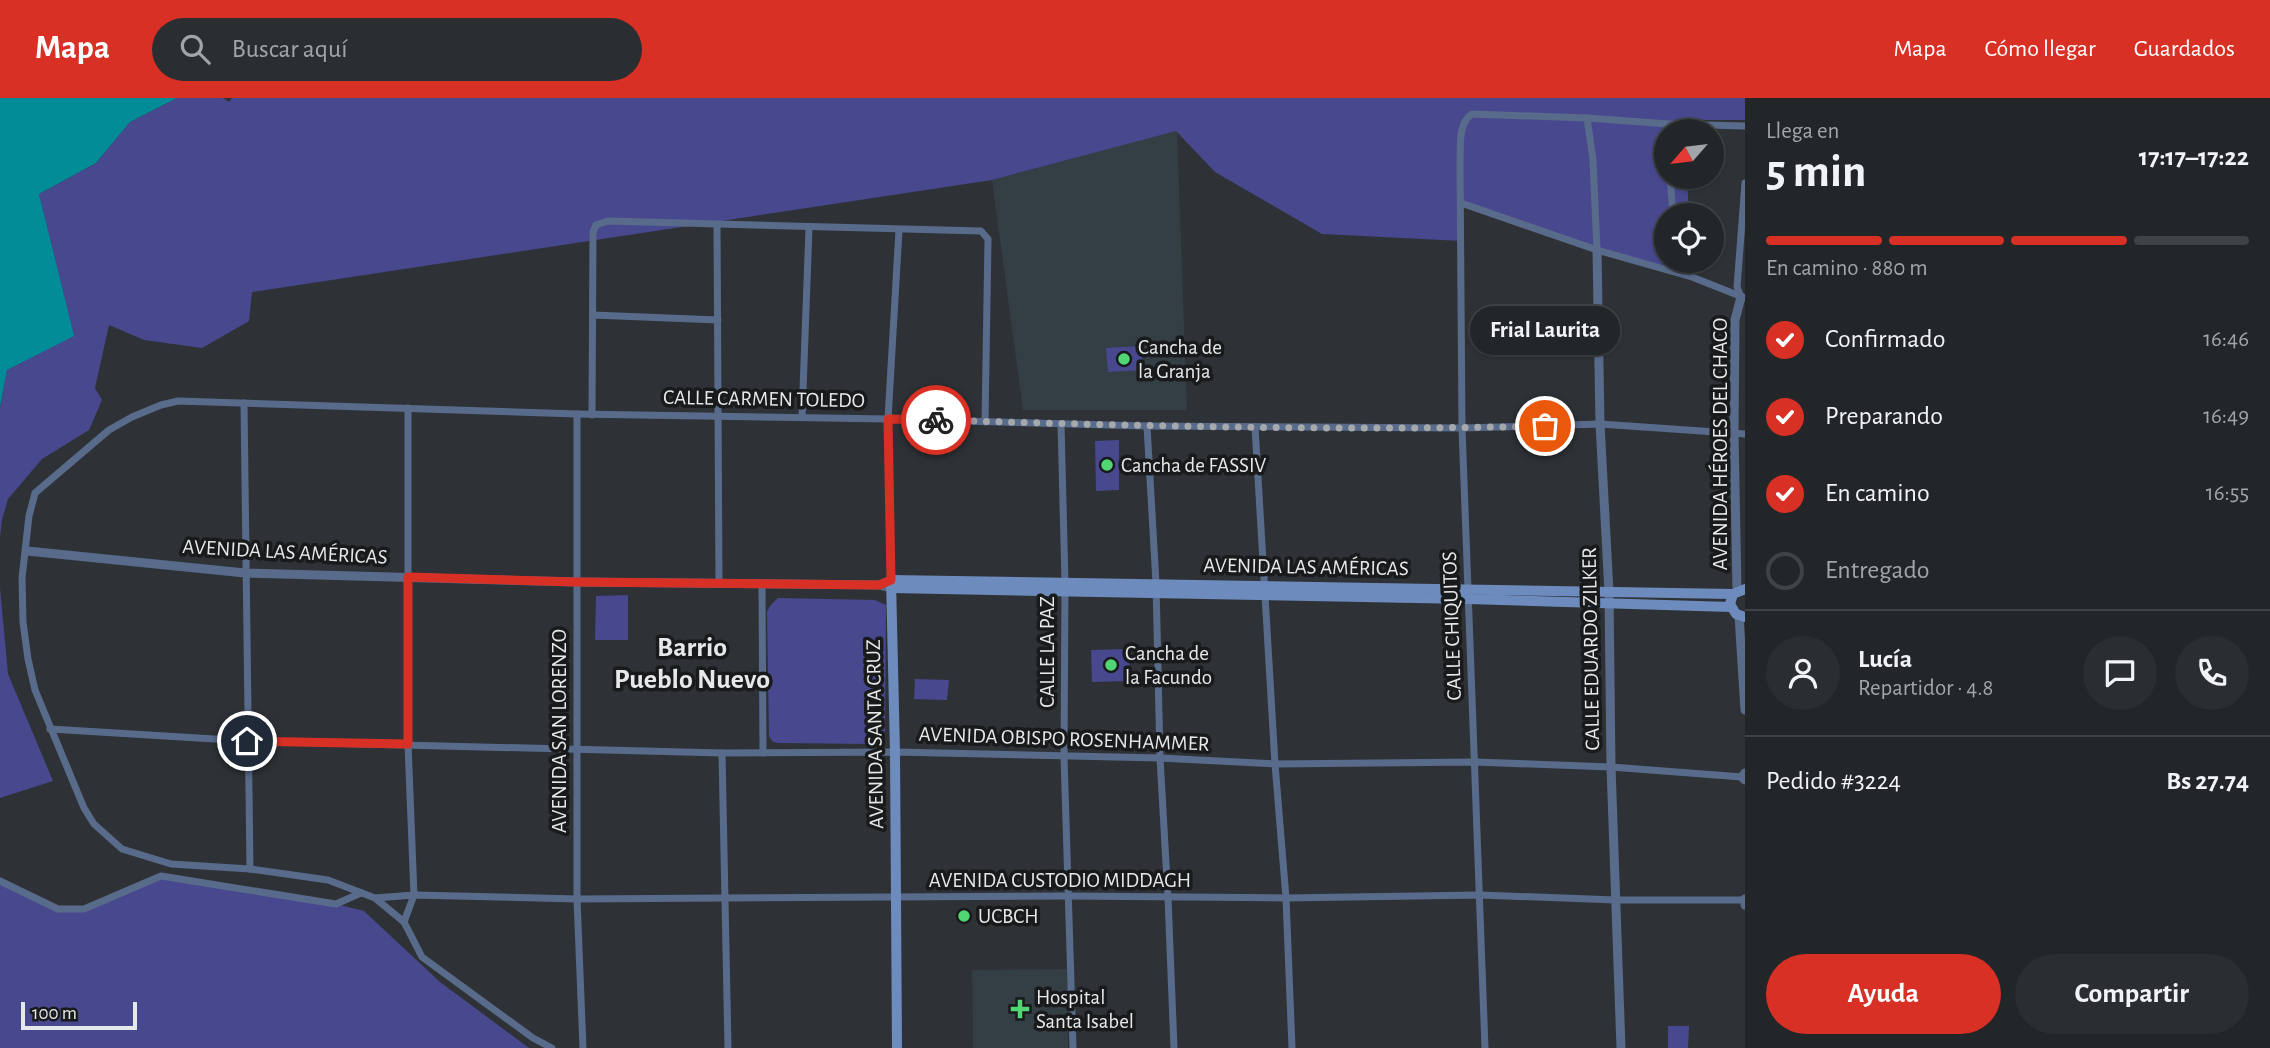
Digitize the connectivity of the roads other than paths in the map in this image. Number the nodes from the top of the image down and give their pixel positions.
1 (1587, 118) junction
2 (1654, 126) edge
3 (1745, 126) edge
4 (1724, 127) edge
5 (1745, 183) edge
6 (1744, 199) edge
7 (1461, 203) junction
8 (717, 226) junction
9 (809, 228) junction
10 (899, 230) junction
11 (1597, 250) junction
12 (1654, 266) edge
13 (1681, 273) edge
14 (1743, 298) edge
15 (1745, 312) edge
16 (593, 315) junction
17 (718, 320) junction
18 (244, 403) junction
19 (408, 408) junction
20 (577, 414) junction
21 (592, 415) junction
22 (718, 416) junction
23 (802, 417) junction
24 (888, 419) junction
25 (985, 422) junction
26 (1061, 424) junction
27 (1600, 424) junction
28 (1147, 426) junction
29 (1255, 427) junction
30 (1462, 428) junction
31 (1734, 433) junction
32 (1745, 434) edge
33 (27, 551) junction
34 (245, 573) junction
35 (408, 577) junction
36 (576, 582) junction
37 (719, 584) junction
38 (891, 584) junction
39 (762, 585) junction
40 (1065, 586) junction
41 (1156, 588) junction
42 (1266, 591) junction
43 (1738, 591) edge
44 (1468, 594) junction
45 (1609, 597) junction
46 (1731, 607) junction
47 (1742, 617) edge
48 (1745, 710) edge
49 (50, 729) junction
50 (247, 741) junction
51 (408, 744) junction
52 (576, 749) junction
53 (763, 752) junction
54 (895, 752) junction
55 (722, 753) junction
56 (1065, 757) junction
57 (1160, 758) junction
58 (1475, 762) junction
59 (1275, 764) junction
60 (1611, 767) junction
61 (1744, 777) edge
62 (250, 869) junction
63 (0, 881) edge
64 (361, 893) junction
65 (414, 895) junction
66 (1480, 895) junction
67 (723, 897) junction
68 (1069, 897) junction
69 (375, 898) junction
70 (897, 898) junction
71 (1168, 898) junction
72 (1286, 898) junction
73 (577, 899) junction
74 (1616, 900) junction
75 (1745, 901) edge
76 (404, 922) junction
77 (552, 1048) edge
78 (583, 1048) edge
79 (728, 1048) edge
80 (897, 1048) edge
81 (1073, 1048) edge
82 (1174, 1048) edge
83 (1292, 1048) edge
84 (1485, 1048) edge
85 (1621, 1048) edge

1 - 2 street
1 - 7 street, CALLE CHIQUITOS
1 - 11 street
3 - 4 street
5 - 6 street, AVENIDA HÉROES DEL CHACO
6 - 14 street, AVENIDA HÉROES DEL CHACO
7 - 11 street
7 - 30 street, CALLE CHIQUITOS
8 - 9 street
8 - 16 street
8 - 17 street
9 - 10 street
9 - 23 street
10 - 24 street, AVENIDA SANTA CRUZ
10 - 25 street
11 - 12 street
11 - 27 street, CALLE EDUARDO ZILKER
13 - 14 street
14 - 15 street, AVENIDA HÉROES DEL CHACO
14 - 31 street, AVENIDA HÉROES DEL CHACO
16 - 17 street
16 - 21 street
17 - 22 street
18 - 19 street, CALLE CARMEN TOLEDO
18 - 33 street, CALLE CARMEN TOLEDO
18 - 34 street
19 - 20 street, CALLE CARMEN TOLEDO
19 - 35 street
20 - 21 street, CALLE CARMEN TOLEDO
20 - 36 street, AVENIDA SAN LORENZO
21 - 22 street, CALLE CARMEN TOLEDO
22 - 23 street, CALLE CARMEN TOLEDO
22 - 37 street
23 - 24 street, CALLE CARMEN TOLEDO
24 - 25 street, CALLE CARMEN TOLEDO
24 - 38 street, AVENIDA SANTA CRUZ
25 - 26 street, CALLE CARMEN TOLEDO
26 - 28 street, CALLE CARMEN TOLEDO
26 - 40 street, CALLE LA PAZ
27 - 30 street, CALLE CARMEN TOLEDO
27 - 31 street, CALLE CARMEN TOLEDO
27 - 45 street, CALLE EDUARDO ZILKER
28 - 29 street, CALLE CARMEN TOLEDO
28 - 41 street
29 - 30 street, CALLE CARMEN TOLEDO
29 - 42 street
30 - 44 street, CALLE CHIQUITOS
31 - 32 street, CALLE CARMEN TOLEDO
31 - 43 street, AVENIDA HÉROES DEL CHACO
33 - 34 street, AVENIDA LAS AMÉRICAS
33 - 49 street, CALLE CARMEN TOLEDO
34 - 35 street, AVENIDA LAS AMÉRICAS
34 - 50 street
35 - 36 street, AVENIDA LAS AMÉRICAS
35 - 51 street
36 - 37 street, AVENIDA LAS AMÉRICAS
36 - 52 street, AVENIDA SAN LORENZO
37 - 39 street, AVENIDA LAS AMÉRICAS
38 - 39 street, AVENIDA LAS AMÉRICAS
38 - 40 main road, AVENIDA LAS AMÉRICAS
38 - 54 main road, AVENIDA SANTA CRUZ
39 - 53 street
40 - 41 main road, AVENIDA LAS AMÉRICAS
40 - 56 street, CALLE LA PAZ
41 - 42 main road, AVENIDA LAS AMÉRICAS
41 - 57 street
42 - 44 main road, AVENIDA LAS AMÉRICAS
42 - 59 street
43 - 45 main road, AVENIDA LAS AMÉRICAS
43 - 46 main road
44 - 45 main road, AVENIDA LAS AMÉRICAS
44 - 58 street, CALLE CHIQUITOS
45 - 46 main road, AVENIDA LAS AMÉRICAS
45 - 60 street, CALLE EDUARDO ZILKER
46 - 47 main road
47 - 48 street
49 - 50 street, AVENIDA OBISPO ROSENHAMMER
49 - 62 street, CALLE CARMEN TOLEDO
50 - 51 street, AVENIDA OBISPO ROSENHAMMER
50 - 62 street
51 - 52 street, AVENIDA OBISPO ROSENHAMMER
51 - 65 street
52 - 55 street, AVENIDA OBISPO ROSENHAMMER
52 - 73 street, AVENIDA SAN LORENZO
53 - 54 street, AVENIDA OBISPO ROSENHAMMER
53 - 55 street, AVENIDA OBISPO ROSENHAMMER
54 - 56 street, AVENIDA OBISPO ROSENHAMMER
54 - 70 main road, AVENIDA SANTA CRUZ
55 - 67 street
56 - 57 street, AVENIDA OBISPO ROSENHAMMER
56 - 68 street, CALLE LA PAZ
57 - 59 street, AVENIDA OBISPO ROSENHAMMER
57 - 71 street
58 - 59 street, AVENIDA OBISPO ROSENHAMMER
58 - 60 street, AVENIDA OBISPO ROSENHAMMER
58 - 66 street, CALLE CHIQUITOS
59 - 72 street
60 - 61 street, AVENIDA OBISPO ROSENHAMMER
60 - 74 street, CALLE EDUARDO ZILKER
62 - 64 street, CALLE CARMEN TOLEDO
63 - 64 street
64 - 69 street, CALLE CARMEN TOLEDO
65 - 69 street, AVENIDA CUSTODIO MIDDAGH
65 - 73 street, AVENIDA CUSTODIO MIDDAGH
65 - 76 street
66 - 72 street, AVENIDA CUSTODIO MIDDAGH
66 - 74 street, AVENIDA CUSTODIO MIDDAGH
66 - 84 street, CALLE CHIQUITOS
67 - 70 street, AVENIDA CUSTODIO MIDDAGH
67 - 73 street, AVENIDA CUSTODIO MIDDAGH
67 - 79 street
68 - 70 street, AVENIDA CUSTODIO MIDDAGH
68 - 71 street, AVENIDA CUSTODIO MIDDAGH
68 - 81 street, CALLE LA PAZ
69 - 76 street
70 - 80 main road, AVENIDA SANTA CRUZ
71 - 72 street, AVENIDA CUSTODIO MIDDAGH
71 - 82 street
72 - 83 street
73 - 78 street, AVENIDA SAN LORENZO
74 - 75 street, AVENIDA CUSTODIO MIDDAGH
74 - 85 street, CALLE EDUARDO ZILKER
76 - 77 street

